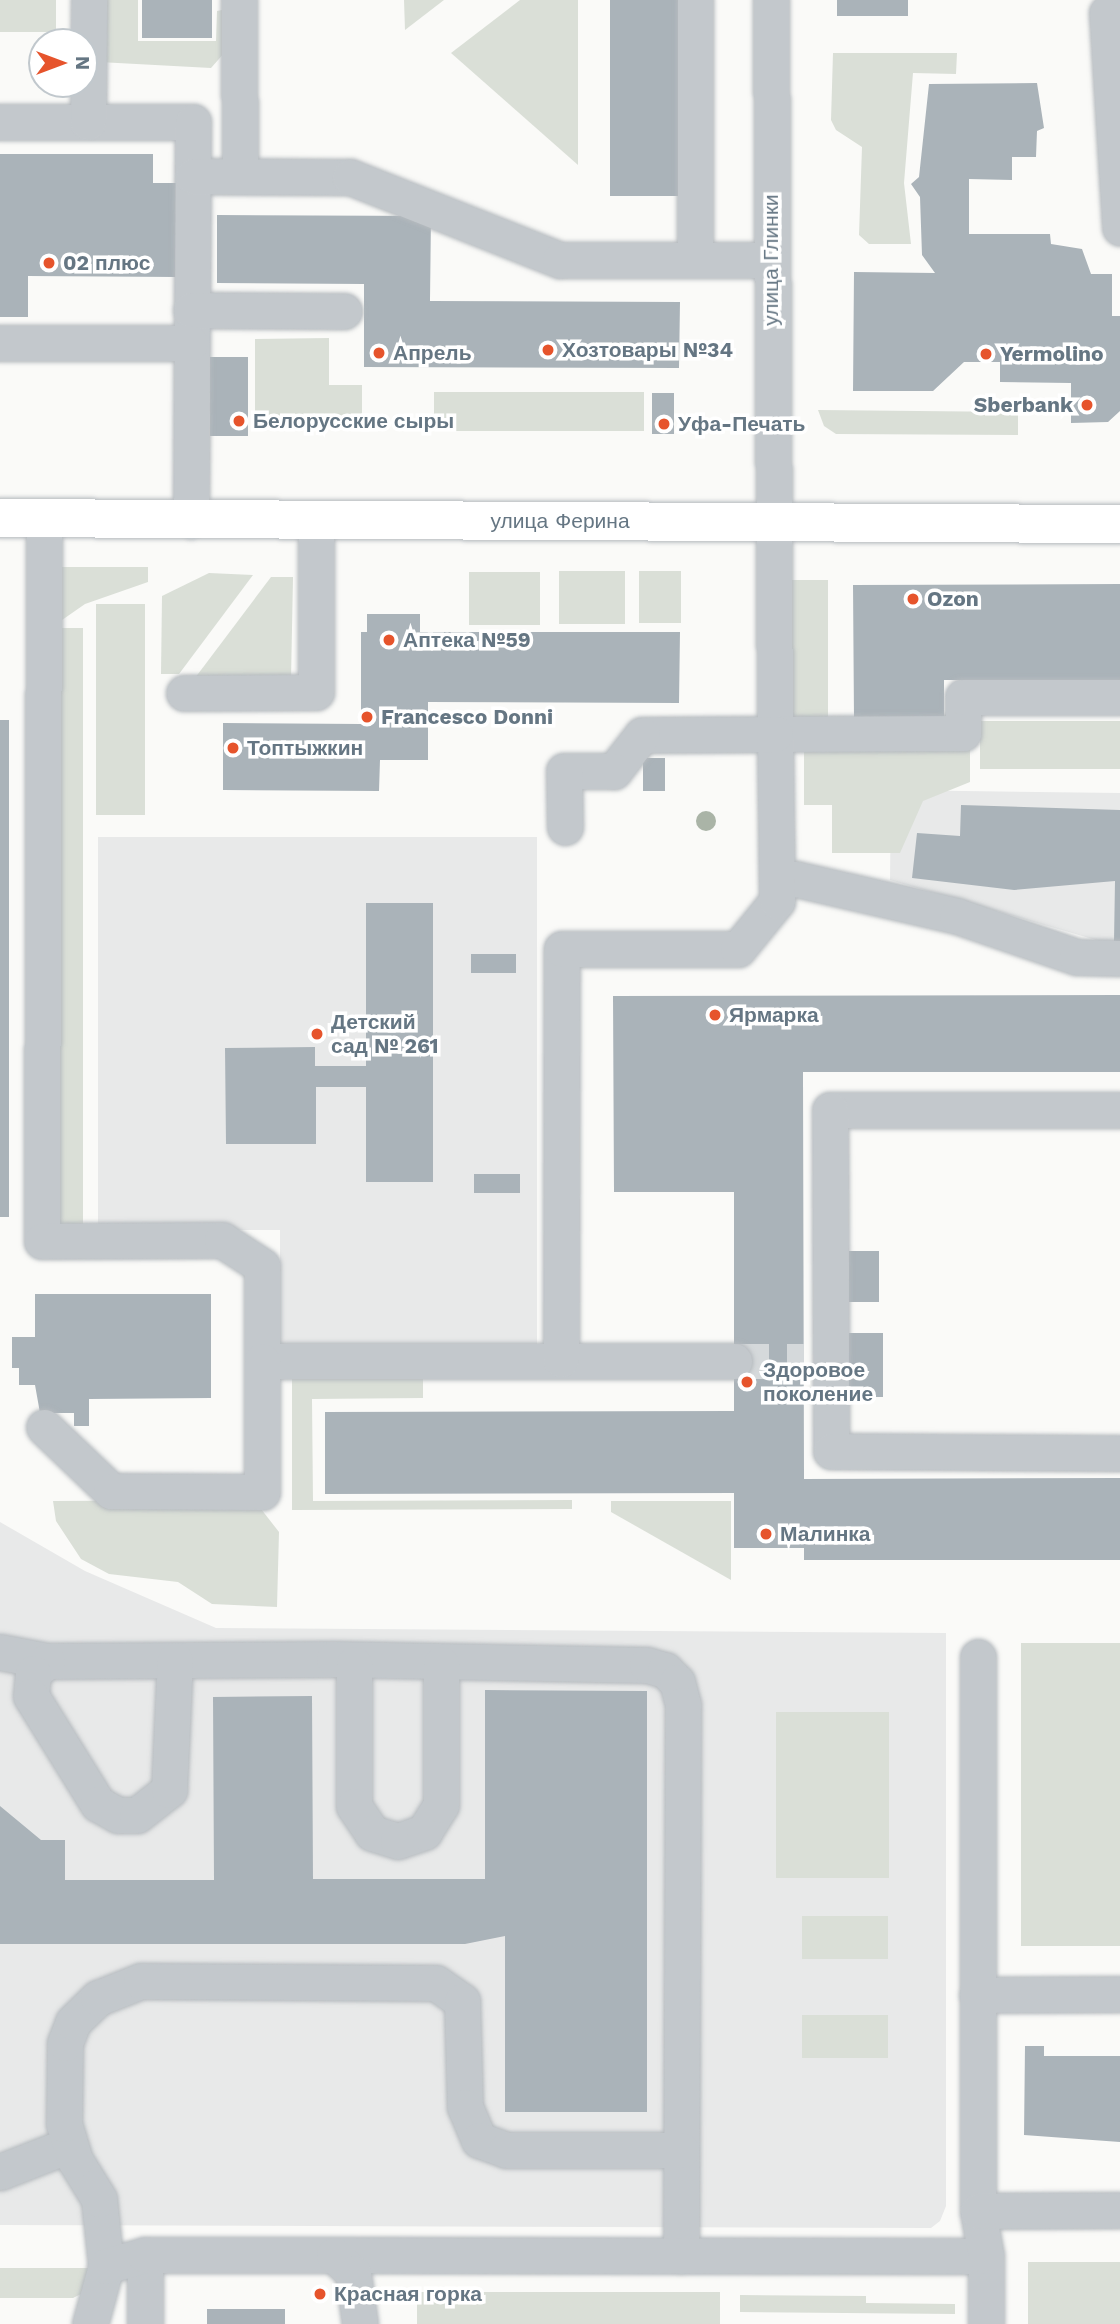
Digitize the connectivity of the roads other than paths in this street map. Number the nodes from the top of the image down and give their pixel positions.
1 (89, 0) edge
2 (240, 0) edge
3 (695, 0) edge
4 (771, 0) edge
5 (1120, 12) edge
6 (0, 122) edge
7 (88, 122) junction
8 (192, 176) junction
9 (240, 176) junction
10 (1120, 228) edge
11 (695, 260) junction
12 (771, 260) junction
13 (344, 311) dead end
14 (190, 327) junction
15 (0, 343) edge
16 (0, 518) edge
17 (44, 518) junction
18 (316, 520) junction
19 (191, 521) junction
20 (771, 521) junction
21 (1120, 524) edge
22 (184, 693) dead end
23 (1120, 698) edge
24 (775, 734) junction
25 (565, 827) dead end
26 (777, 881) junction
27 (1120, 958) edge
28 (1120, 1110) edge
29 (561, 1359) junction
30 (262, 1361) junction
31 (734, 1361) tunnel mouth
32 (44, 1427) dead end
33 (1120, 1453) edge
34 (0, 1653) edge
35 (978, 1657) dead end
36 (175, 1660) junction
37 (47, 1661) junction
38 (354, 1664) junction
39 (442, 1664) junction
40 (1120, 1994) edge
41 (977, 1995) junction
42 (69, 2145) junction
43 (681, 2150) junction
44 (0, 2172) edge
45 (1120, 2210) edge
46 (978, 2211) junction
47 (145, 2255) junction
48 (334, 2255) junction
49 (681, 2256) junction
50 (986, 2256) junction
51 (106, 2266) junction
52 (90, 2324) edge
53 (145, 2324) edge
54 (360, 2324) edge
55 (986, 2324) edge

1 - 7 street
2 - 9 street
3 - 11 street
4 - 12 street, улица Глинки
5 - 10 street
6 - 7 street
7 - 8 street
8 - 9 street
8 - 14 street
9 - 11 street
11 - 12 street
12 - 20 street, улица Глинки
13 - 14 street
14 - 15 street
14 - 19 street
16 - 17 main road, улица Ферина
17 - 19 main road, улица Ферина
17 - 30 street
18 - 19 main road, улица Ферина
18 - 20 main road, улица Ферина
18 - 22 street
20 - 21 main road, улица Ферина
20 - 24 street, улица Глинки
23 - 24 street
24 - 25 street
24 - 26 street, улица Глинки
26 - 27 street
26 - 29 street, улица Глинки
28 - 33 street
29 - 30 street
29 - 31 street
30 - 32 street
34 - 37 street
35 - 41 street
36 - 37 street
36 - 37 street
36 - 38 street
38 - 39 street
38 - 39 street
39 - 43 street
40 - 41 street
41 - 46 street
42 - 43 street
42 - 44 street
42 - 51 street
43 - 49 street
45 - 46 street
46 - 50 street
47 - 48 street
47 - 51 street
47 - 53 street
48 - 49 street
48 - 54 street
49 - 50 street
50 - 55 street
51 - 52 street

